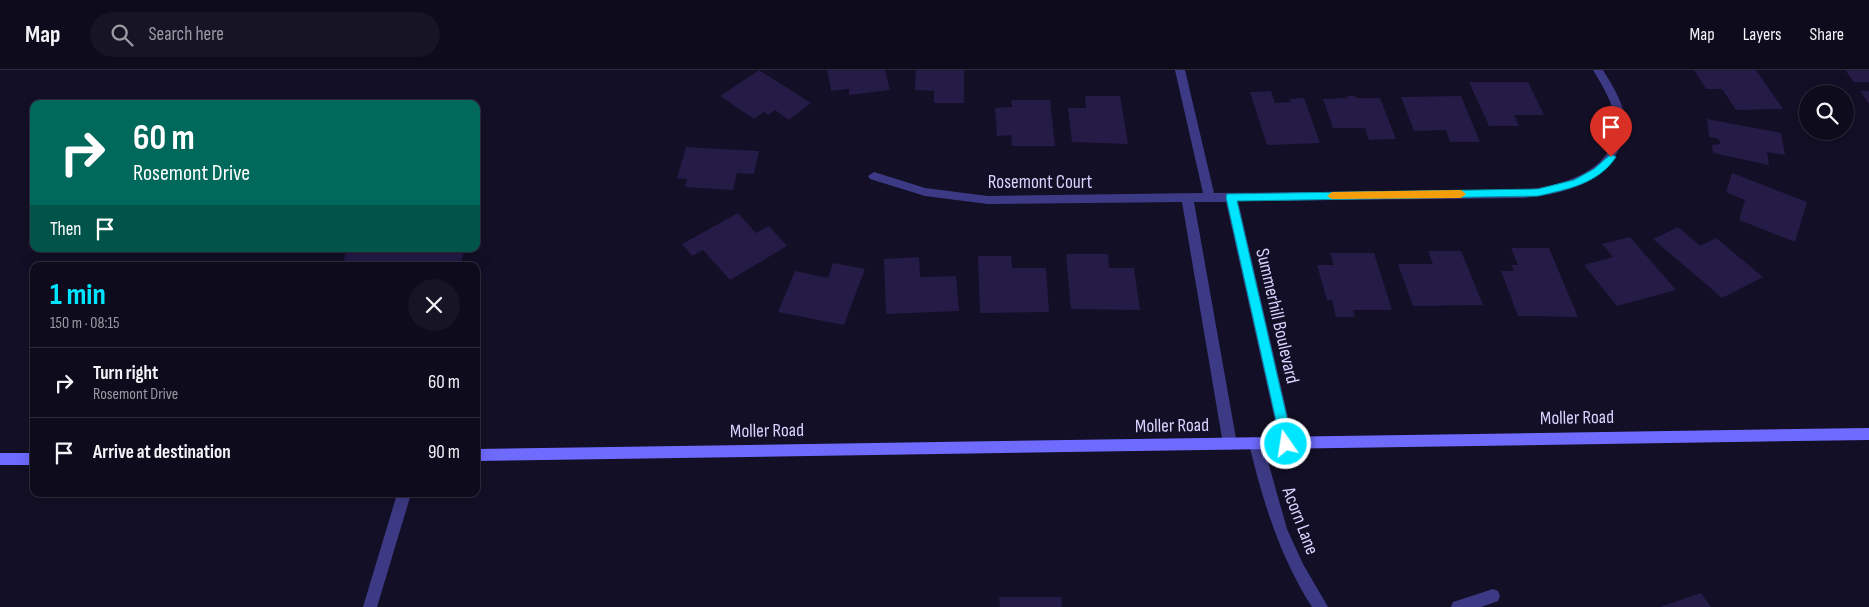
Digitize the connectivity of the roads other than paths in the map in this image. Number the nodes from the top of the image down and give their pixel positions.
1 (1180, 70) edge
2 (1598, 70) edge
3 (874, 176) dead end
4 (1187, 197) junction
5 (1209, 197) junction
6 (1231, 197) junction
7 (1869, 434) edge
8 (1230, 444) junction
9 (1256, 444) junction
10 (1286, 444) junction
11 (480, 455) edge
12 (0, 459) edge
13 (30, 459) edge
14 (403, 497) edge
15 (1494, 596) dead end
16 (370, 607) edge
17 (1321, 607) edge
18 (1458, 607) edge

1 - 5 street
2 - 6 street, Rosemont Court
3 - 4 street, Rosemont Court
4 - 5 street, Rosemont Court
4 - 8 street
5 - 6 street, Rosemont Court
6 - 10 street, Summerhill Boulevard
7 - 10 street, Moller Road
8 - 9 street, Moller Road
8 - 11 street, Moller Road
9 - 10 street, Moller Road
9 - 17 street, Acorn Lane
12 - 13 street
14 - 16 street
15 - 18 street

